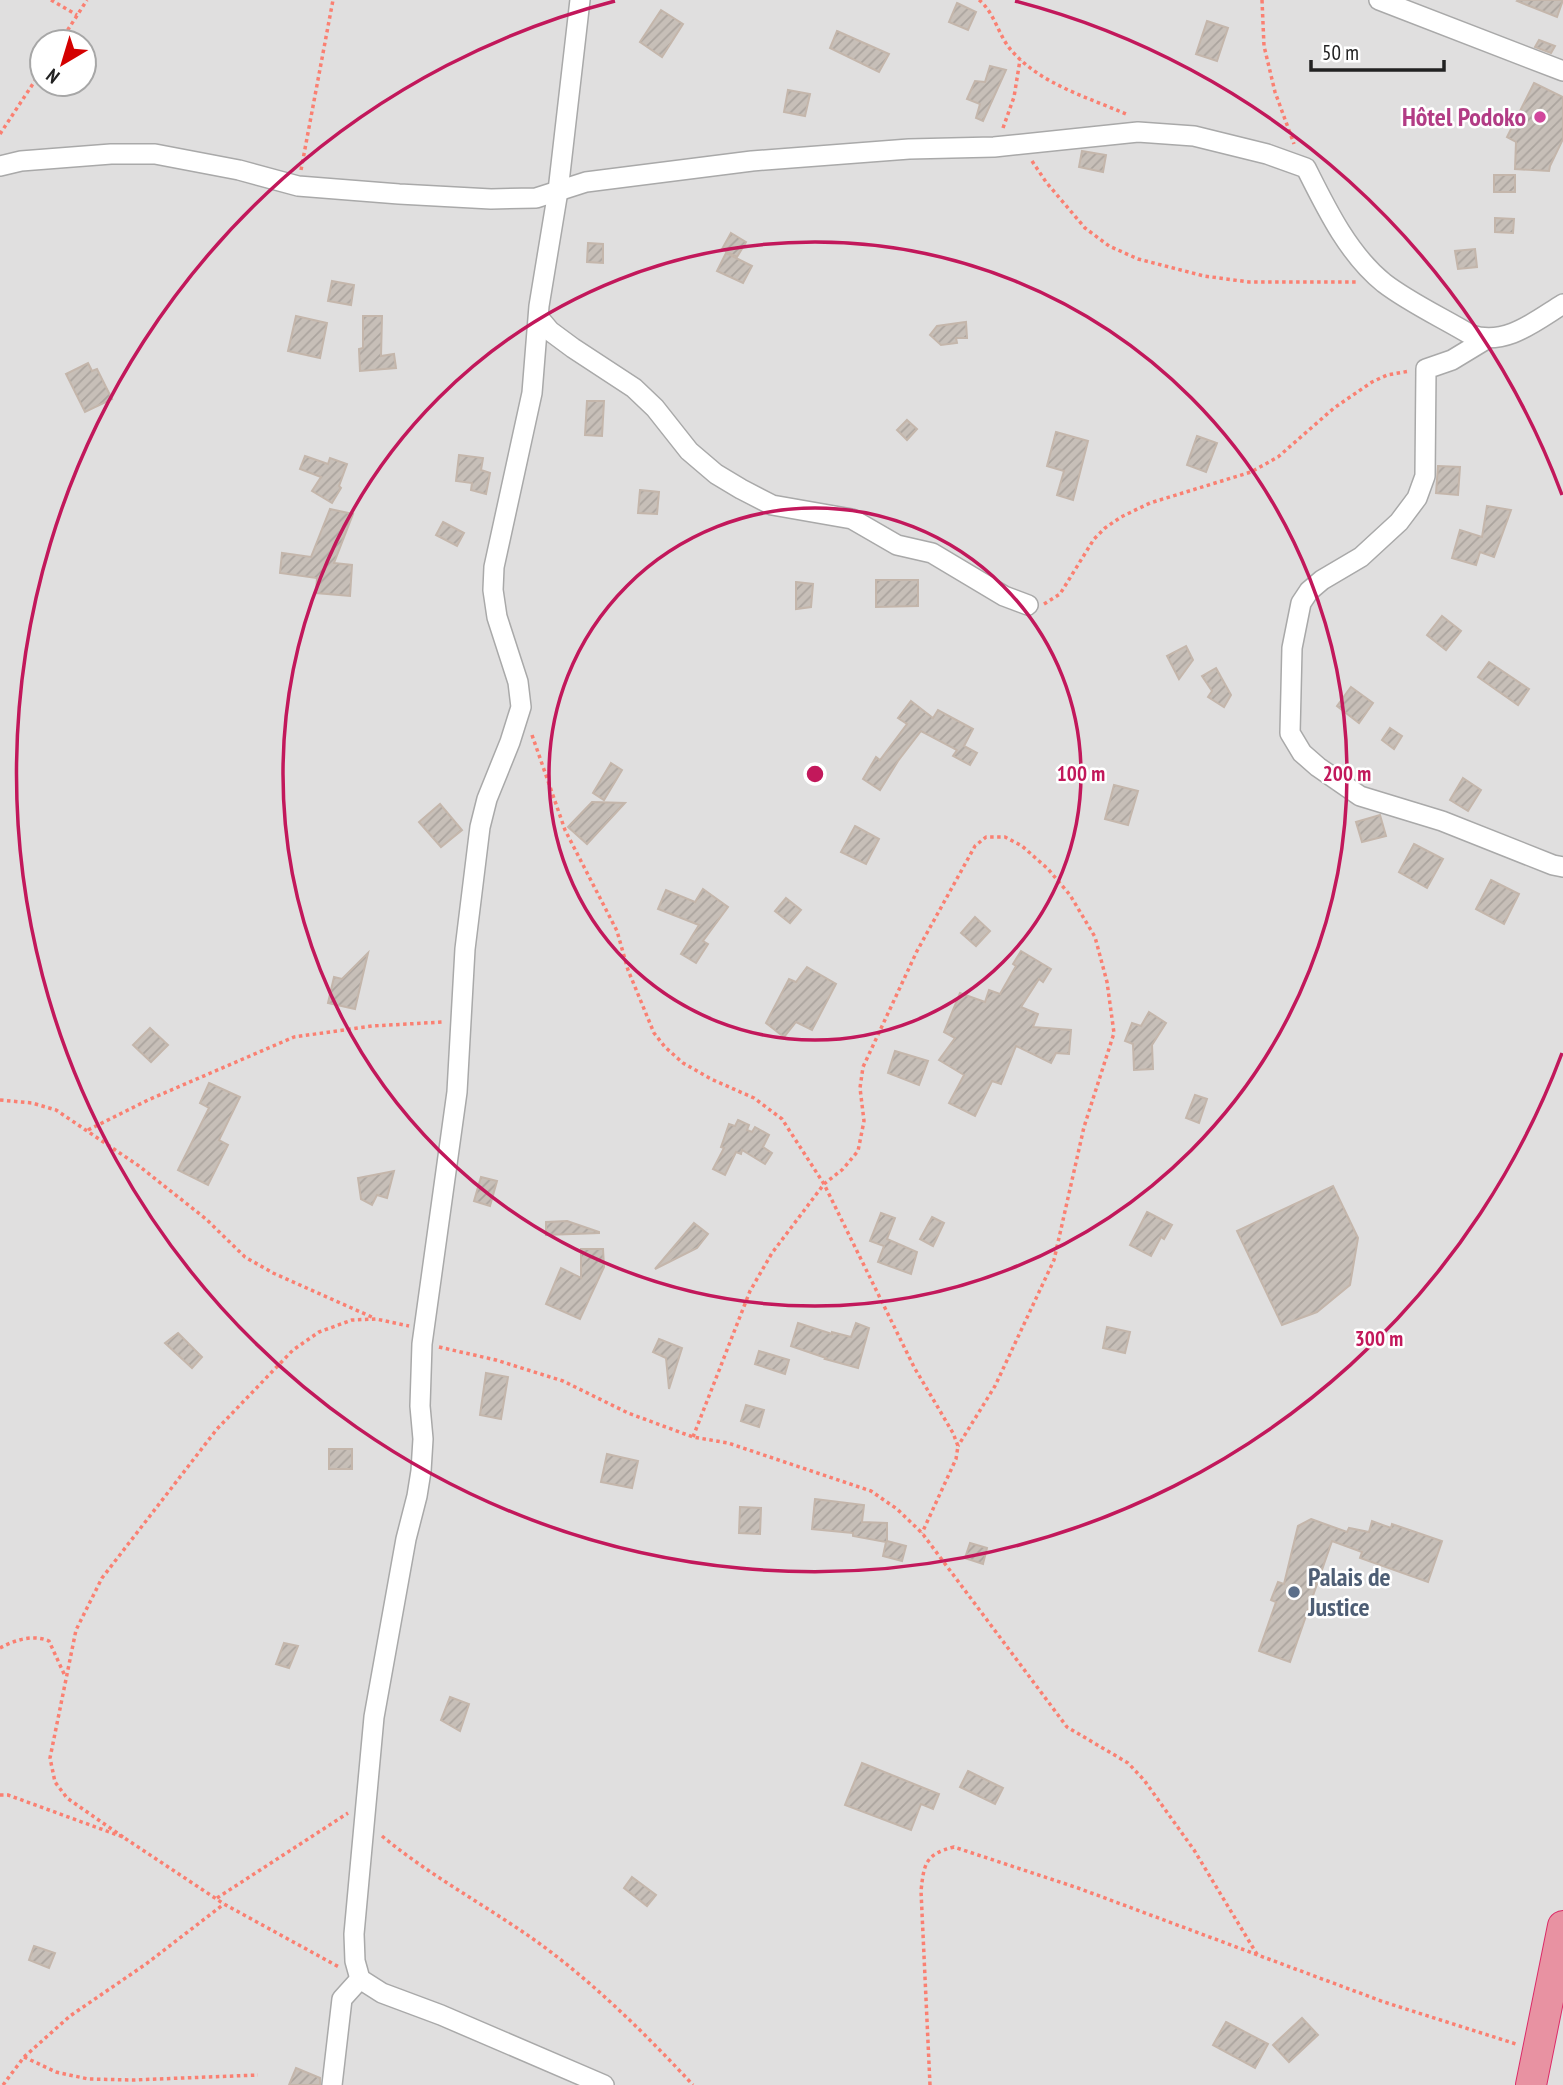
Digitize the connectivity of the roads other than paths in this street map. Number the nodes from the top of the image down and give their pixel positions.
1 (580, 0) edge
2 (1379, 0) edge
3 (1563, 71) edge
4 (0, 166) edge
5 (558, 191) junction
6 (1563, 304) edge
7 (539, 318) junction
8 (1485, 340) junction
9 (1028, 605) road end
10 (1563, 867) edge
11 (1563, 1926) edge
12 (360, 1979) junction
13 (332, 2085) edge
14 (604, 2085) edge
15 (1531, 2085) edge

1 - 5 street
2 - 3 street
4 - 5 street
5 - 7 street
5 - 8 street
6 - 8 street
7 - 9 street
7 - 12 street
8 - 10 street
11 - 15 highway
12 - 13 street
12 - 14 street

